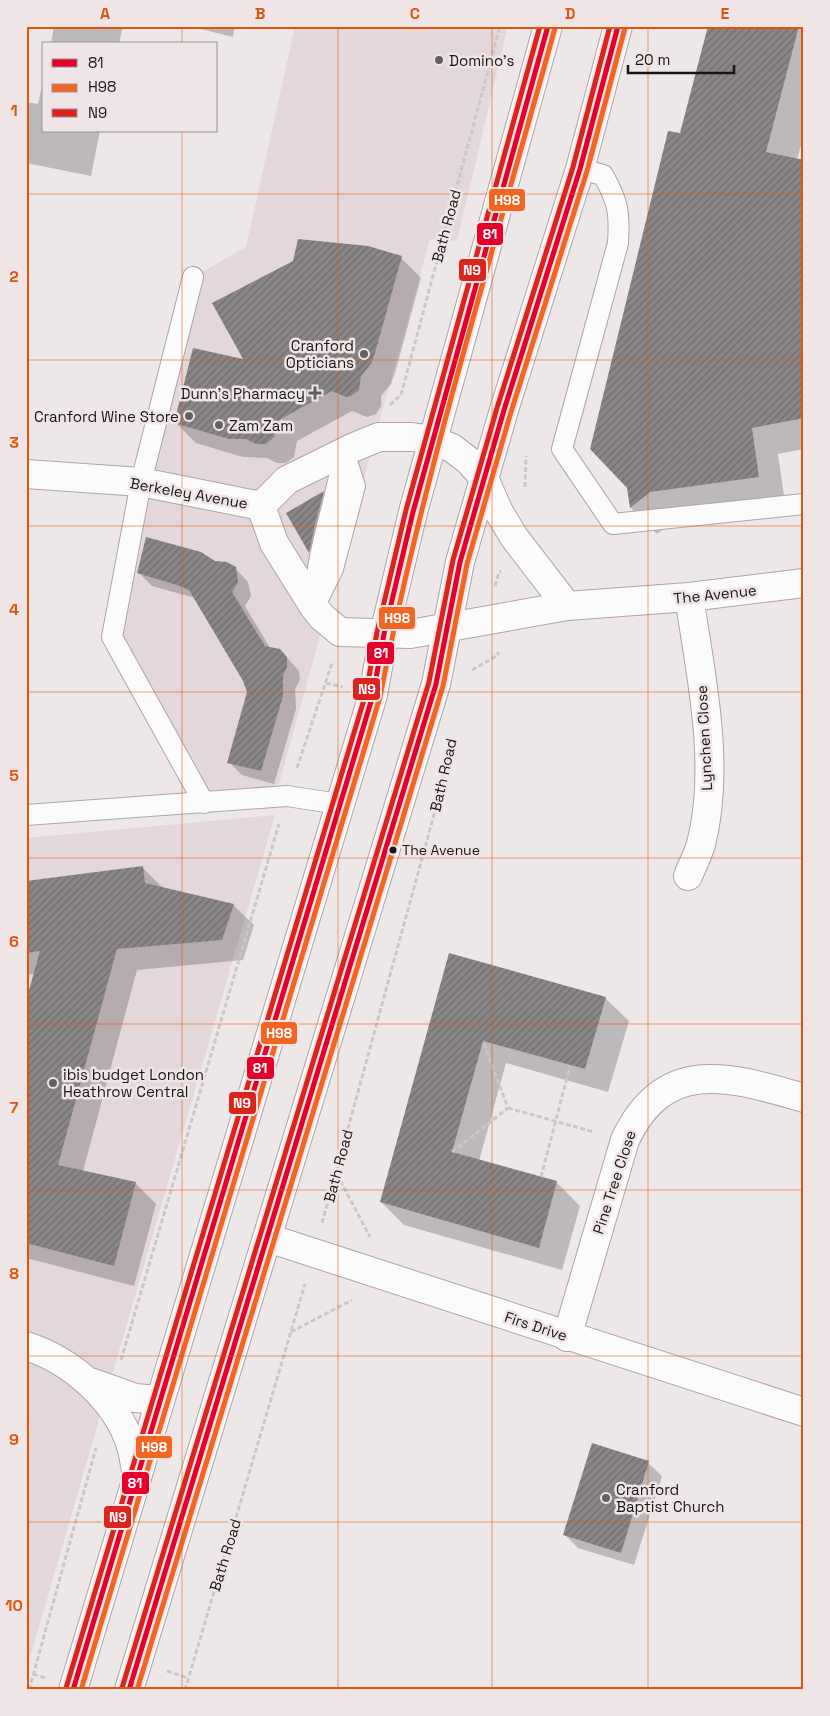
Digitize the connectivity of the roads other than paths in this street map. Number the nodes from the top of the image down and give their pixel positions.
1 (548, 26) edge
2 (618, 26) edge
3 (580, 169) junction
4 (193, 276) dead end
5 (432, 440) junction
6 (348, 450) junction
7 (26, 474) edge
8 (484, 478) junction
9 (142, 482) junction
10 (804, 504) edge
11 (262, 506) junction
12 (804, 583) edge
13 (689, 598) junction
14 (567, 606) junction
15 (314, 607) junction
16 (446, 628) junction
17 (384, 634) junction
18 (204, 803) junction
19 (339, 804) junction
20 (26, 815) edge
21 (688, 876) dead end
22 (804, 1098) edge
23 (268, 1238) junction
24 (567, 1337) junction
25 (26, 1346) edge
26 (110, 1398) junction
27 (160, 1400) junction
28 (804, 1412) edge
29 (137, 1477) junction
30 (73, 1690) edge
31 (129, 1690) edge

1 - 5 main road
2 - 3 main road, Bath Road
3 - 8 main road, Bath Road
3 - 10 lane
4 - 9 lane
5 - 6 main road, Berkeley Avenue
5 - 8 main road, Berkeley Avenue
5 - 17 main road
6 - 11 main road, Berkeley Avenue
6 - 15 lane
7 - 9 main road, Berkeley Avenue
8 - 14 main road
8 - 16 main road, Bath Road
9 - 11 main road, Berkeley Avenue
9 - 18 lane
11 - 15 main road, Berkeley Avenue
12 - 13 main road, The Avenue
13 - 14 main road, The Avenue
13 - 21 main road, Lynchen Close
14 - 16 main road, The Avenue
15 - 17 main road, Berkeley Avenue
16 - 17 main road, Berkeley Avenue
16 - 23 main road, Bath Road
17 - 19 main road
18 - 19 lane
18 - 20 lane
19 - 27 main road
22 - 24 main road, Pine Tree Close
23 - 24 main road, Firs Drive
23 - 31 main road, Bath Road
24 - 28 main road, Firs Drive
25 - 26 main road
26 - 27 main road
26 - 29 main road
27 - 29 main road
29 - 30 main road

